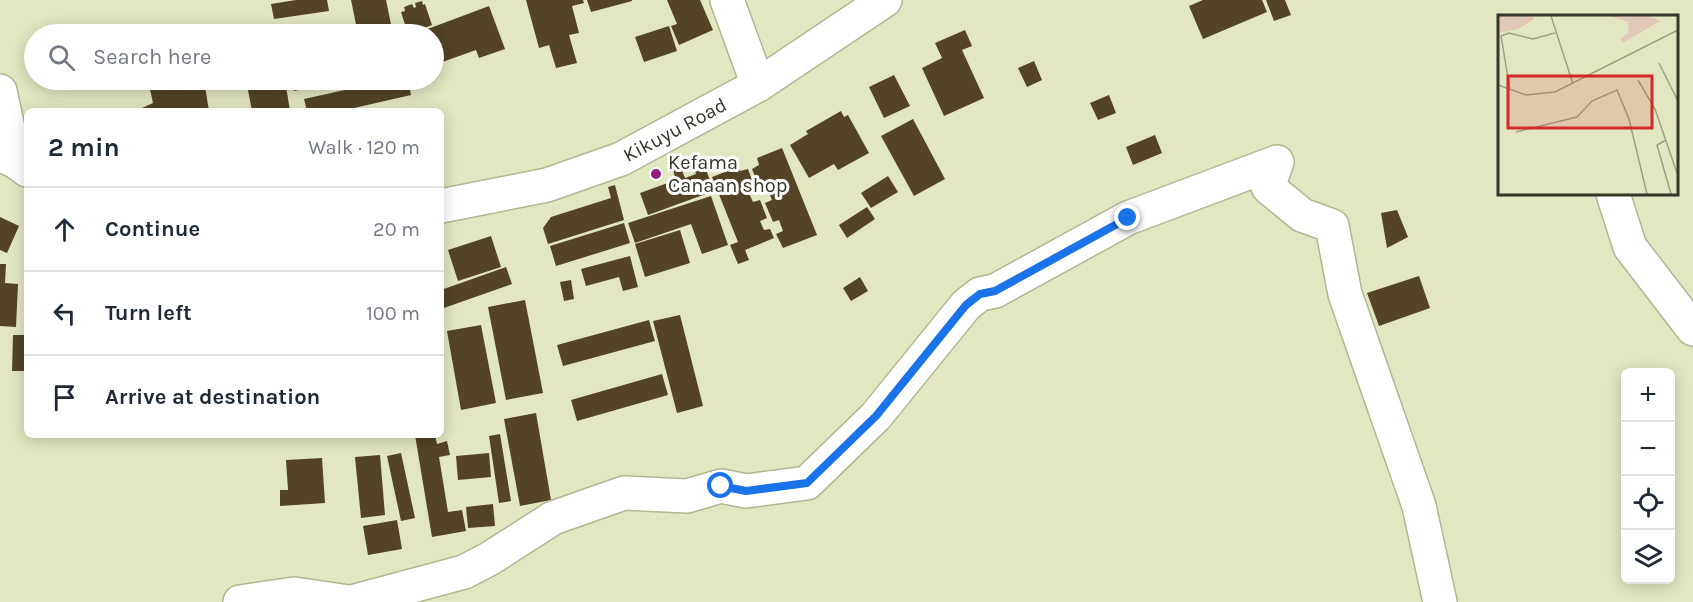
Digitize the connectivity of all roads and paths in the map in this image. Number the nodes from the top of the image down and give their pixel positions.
1 (727, 0) edge
2 (885, 0) edge
3 (758, 85) junction
4 (0, 91) edge
5 (14, 162) edge
6 (1613, 195) edge
7 (444, 205) edge
8 (1693, 329) edge
9 (240, 602) edge
10 (350, 602) edge
11 (1440, 602) edge

1 - 3 street
2 - 3 street, Kikuyu Road
3 - 7 street, Kikuyu Road
4 - 5 street
6 - 8 street
9 - 10 street
10 - 11 street

